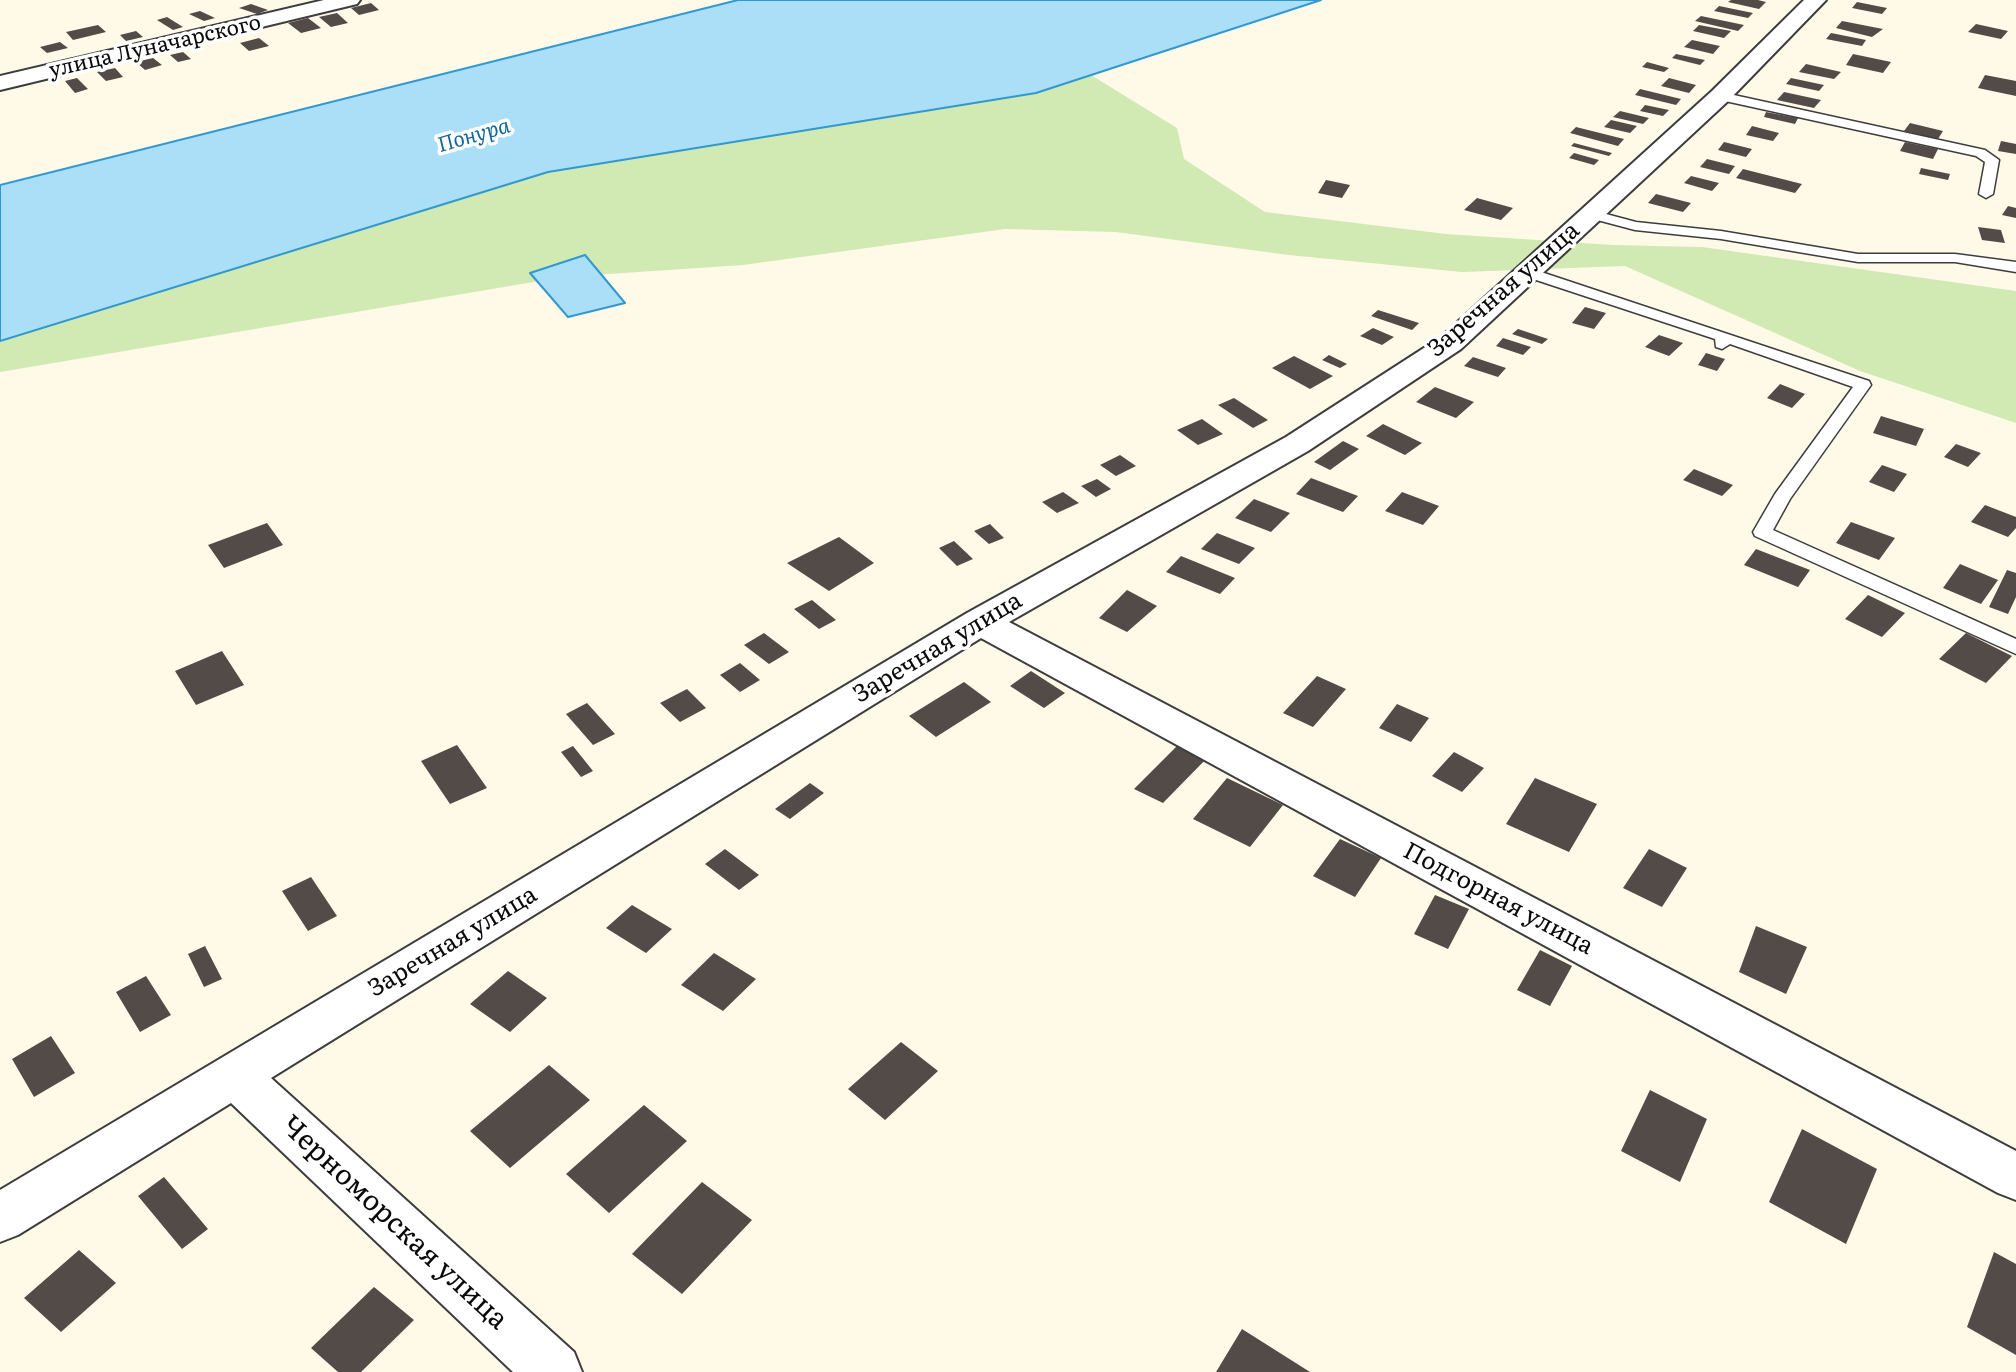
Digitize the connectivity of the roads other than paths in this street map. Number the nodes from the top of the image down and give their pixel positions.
1 (350, 0) edge
2 (1816, 0) edge
3 (0, 83) edge
4 (1720, 96) junction
5 (1986, 194) dead end
6 (1591, 214) junction
7 (2016, 267) edge
8 (1527, 272) junction
9 (980, 622) junction
10 (2016, 647) edge
11 (234, 1075) junction
12 (2016, 1177) edge
13 (0, 1218) edge
14 (554, 1372) edge

1 - 3 street, улица Луначарского
2 - 4 street, Заречная улица
4 - 5 lane
4 - 6 street, Заречная улица
6 - 7 lane
6 - 8 street, Заречная улица
8 - 9 street, Заречная улица
8 - 10 lane
9 - 11 street, Заречная улица
9 - 12 street, Подгорная улица
11 - 13 street, Заречная улица
11 - 14 street, Черноморская улица

